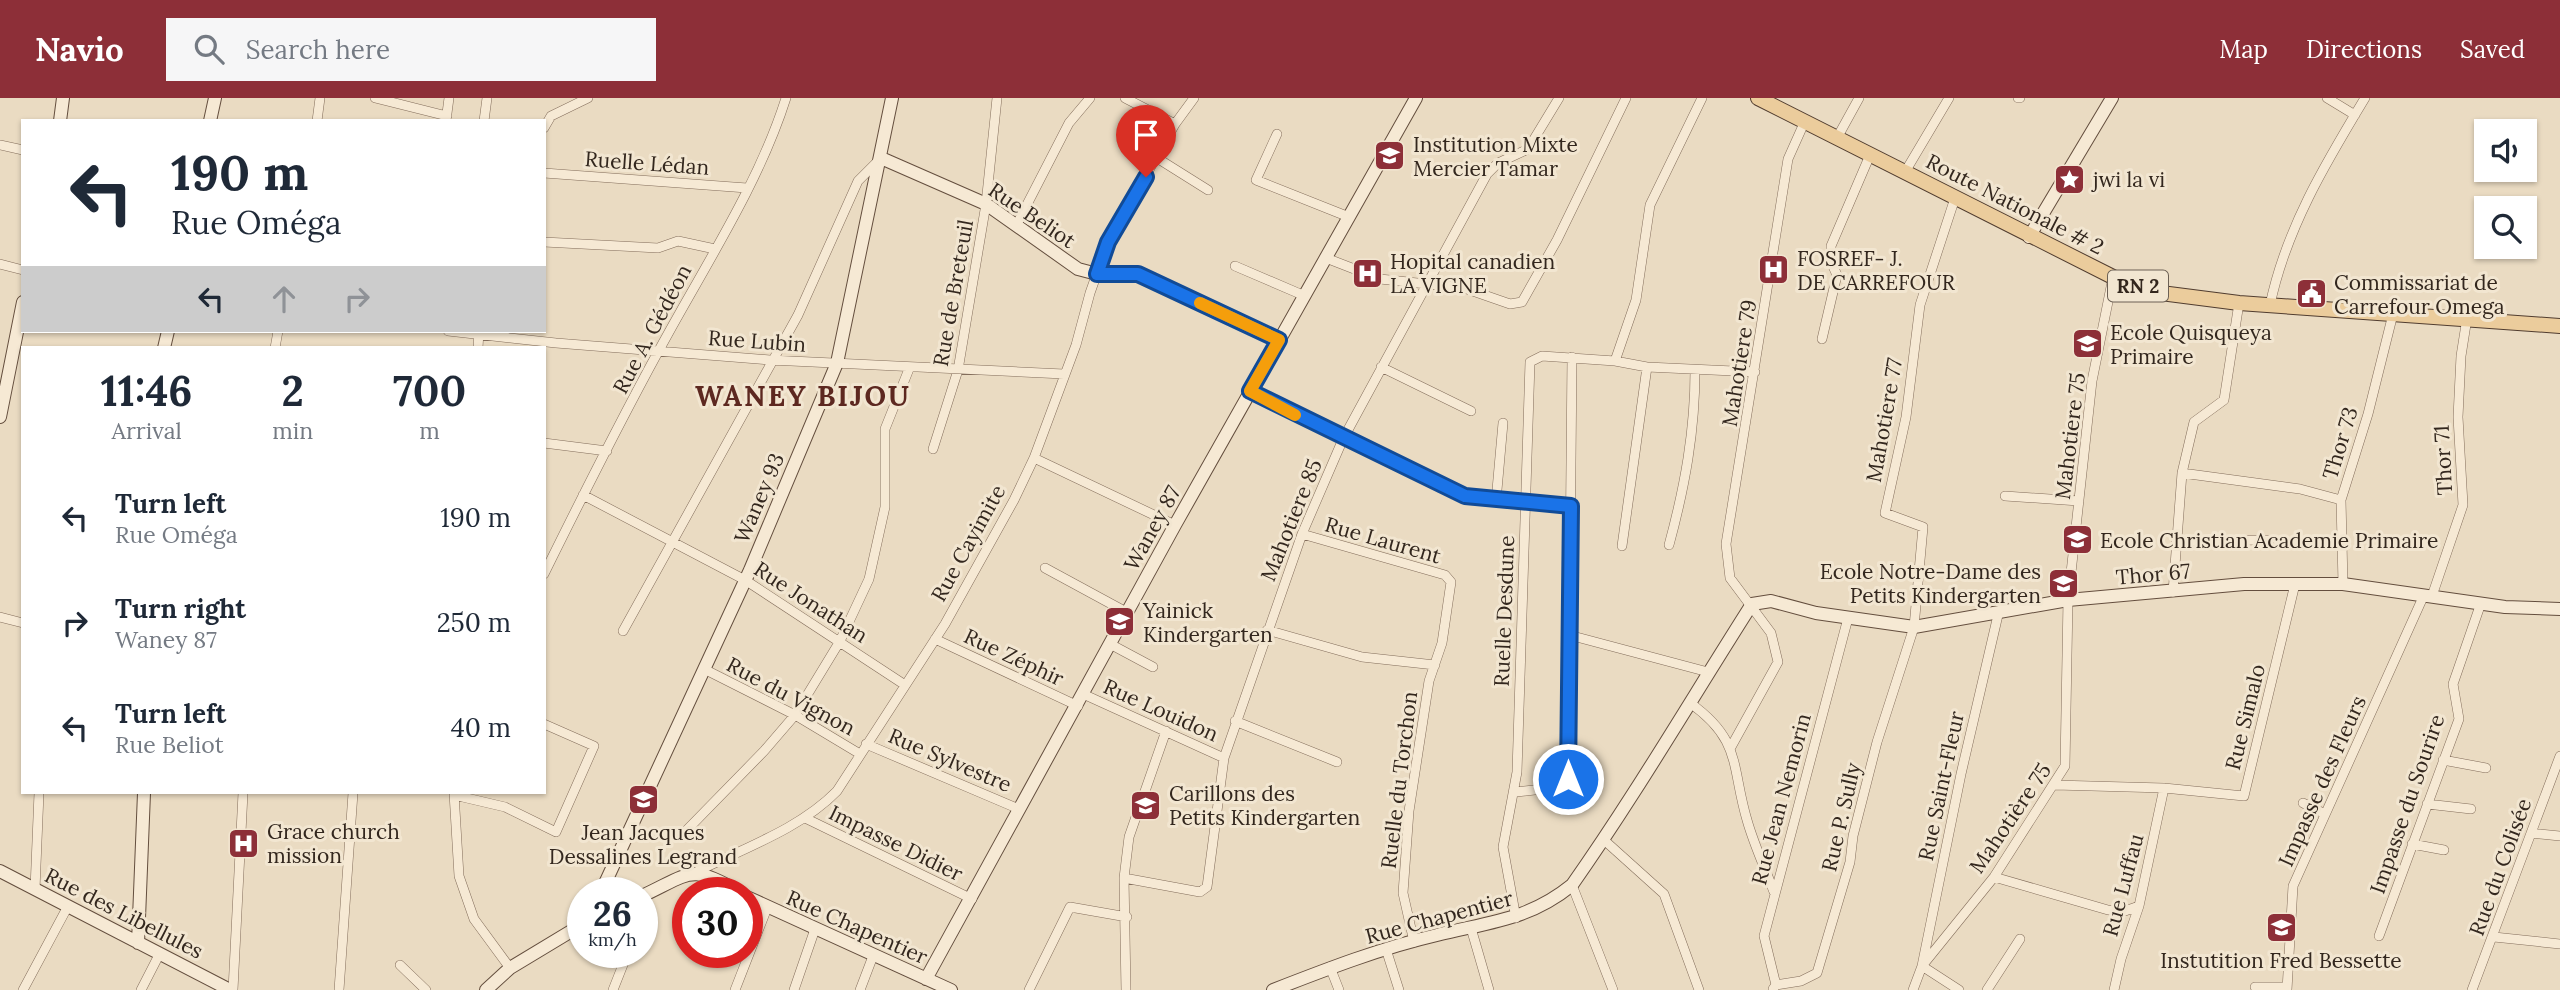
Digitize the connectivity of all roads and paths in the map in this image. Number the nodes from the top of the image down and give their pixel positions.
1 (62, 98) edge
2 (215, 98) edge
3 (320, 98) edge
4 (375, 98) edge
5 (449, 98) edge
6 (487, 98) edge
7 (588, 98) edge
8 (786, 98) edge
9 (892, 98) edge
10 (996, 98) edge
11 (1090, 98) edge
12 (1125, 98) edge
13 (1194, 98) edge
14 (1416, 98) edge
15 (1559, 98) edge
16 (1626, 98) edge
17 (1702, 98) edge
18 (1758, 98) edge
19 (1859, 98) edge
20 (1948, 98) edge
21 (2112, 98) edge
22 (2327, 98) edge
23 (2365, 98) edge
24 (2355, 115) junction
25 (447, 118) edge
26 (60, 119) edge
27 (210, 119) edge
28 (317, 119) edge
29 (484, 119) edge
30 (1805, 121) junction
31 (1175, 124) junction
32 (546, 125) edge
33 (1277, 134) dead end
34 (1837, 138) junction
35 (0, 145) edge
36 (21, 150) edge
37 (1870, 155) junction
38 (881, 158) junction
39 (1157, 158) junction
40 (1905, 172) junction
41 (546, 173) edge
42 (747, 188) junction
43 (1208, 190) dead end
44 (1955, 198) junction
45 (986, 204) junction
46 (1349, 217) junction
47 (1017, 224) junction
48 (2029, 237) junction
49 (546, 242) edge
50 (715, 249) junction
51 (1326, 258) junction
52 (0, 264) edge
53 (1235, 266) dead end
54 (21, 269) edge
55 (1097, 274) junction
56 (2113, 277) junction
57 (1428, 285) junction
58 (1305, 296) junction
59 (2239, 303) junction
60 (2270, 305) junction
61 (2393, 314) junction
62 (2467, 318) junction
63 (21, 325) edge
64 (2560, 326) edge
65 (479, 333) edge
66 (1822, 339) dead end
67 (1279, 340) junction
68 (658, 352) junction
69 (1572, 357) junction
70 (18, 359) edge
71 (770, 360) junction
72 (1615, 361) junction
73 (837, 363) junction
74 (1381, 367) junction
75 (1647, 367) junction
76 (909, 369) junction
77 (958, 370) junction
78 (1695, 370) junction
79 (1755, 372) junction
80 (1063, 374) junction
81 (1250, 391) junction
82 (1471, 411) dead end
83 (0, 417) edge
84 (1503, 423) dead end
85 (1343, 439) junction
86 (546, 443) edge
87 (933, 449) dead end
88 (607, 451) junction
89 (1034, 458) junction
90 (2182, 473) junction
91 (583, 495) junction
92 (2005, 496) dead end
93 (2341, 500) junction
94 (1496, 501) junction
95 (2079, 501) junction
96 (1525, 503) junction
97 (1571, 506) junction
98 (1175, 525) junction
99 (1302, 534) junction
100 (2269, 540) dead end
101 (2176, 541) junction
102 (670, 542) junction
103 (1669, 545) dead end
104 (1622, 546) dead end
105 (1045, 568) dead end
106 (546, 570) edge
107 (745, 580) junction
108 (2295, 584) junction
109 (2343, 584) junction
110 (2173, 592) junction
111 (2428, 596) junction
112 (2068, 600) junction
113 (2481, 603) junction
114 (1752, 604) junction
115 (2560, 610) edge
116 (1128, 612) junction
117 (1998, 614) junction
118 (0, 617) edge
119 (1848, 618) junction
120 (21, 622) edge
121 (1914, 627) junction
122 (1267, 630) junction
123 (624, 631) dead end
124 (1569, 635) junction
125 (935, 639) junction
126 (840, 641) junction
127 (1110, 644) junction
128 (1435, 665) junction
129 (1153, 667) dead end
130 (704, 669) junction
131 (1708, 672) junction
132 (905, 685) junction
133 (1080, 700) junction
134 (1689, 703) junction
135 (795, 715) junction
136 (1235, 721) junction
137 (546, 725) edge
138 (1166, 732) junction
139 (866, 744) junction
140 (1731, 747) junction
141 (860, 754) junction
142 (2560, 756) edge
143 (1224, 758) junction
144 (2443, 760) junction
145 (1337, 762) dead end
146 (2486, 768) dead end
147 (2055, 785) junction
148 (2164, 788) junction
149 (1516, 792) junction
150 (39, 794) edge
151 (144, 794) edge
152 (243, 794) edge
153 (353, 794) edge
154 (454, 794) edge
155 (2303, 803) dead end
156 (2427, 804) junction
157 (1020, 809) junction
158 (2471, 809) dead end
159 (2325, 814) junction
160 (805, 818) junction
161 (2531, 833) junction
162 (681, 836) dead end
163 (2560, 836) edge
164 (1604, 840) junction
165 (2412, 844) junction
166 (2444, 850) dead end
167 (0, 871) edge
168 (696, 872) junction
169 (608, 877) edge
170 (712, 877) edge
171 (1994, 877) junction
172 (1124, 878) junction
173 (1572, 885) junction
174 (658, 889) edge
175 (36, 890) junction
176 (1774, 892) junction
177 (972, 899) junction
178 (68, 906) junction
179 (763, 906) edge
180 (2139, 906) junction
181 (767, 908) junction
182 (1127, 917) junction
183 (1516, 918) junction
184 (1471, 928) junction
185 (815, 929) junction
186 (567, 934) edge
187 (2379, 936) dead end
188 (2494, 937) junction
189 (2020, 939) dead end
190 (1413, 942) junction
191 (138, 943) junction
192 (2560, 944) edge
193 (1386, 949) junction
194 (160, 953) junction
195 (873, 956) junction
196 (400, 965) dead end
197 (1922, 966) junction
198 (1330, 967) junction
199 (510, 968) junction
200 (621, 968) edge
201 (926, 979) junction
202 (1774, 987) edge
203 (2255, 987) dead end
204 (2287, 988) edge
205 (23, 990) edge
206 (141, 990) edge
207 (232, 990) edge
208 (339, 990) edge
209 (426, 990) edge
210 (486, 990) edge
211 (612, 990) edge
212 (735, 990) edge
213 (794, 990) edge
214 (860, 990) edge
215 (951, 990) edge
216 (1029, 990) edge
217 (1126, 990) edge
218 (1273, 990) edge
219 (1339, 990) edge
220 (1399, 990) edge
221 (1489, 990) edge
222 (1614, 990) edge
223 (1699, 990) edge
224 (1913, 990) edge
225 (1959, 990) edge
226 (1987, 990) edge
227 (2114, 990) edge
228 (2472, 990) edge

1 - 26 street
2 - 27 street
3 - 28 street
4 - 25 street
5 - 25 street
6 - 29 street
7 - 32 street
8 - 42 street, Rue A. Gédéon
9 - 38 street, Waney 93
10 - 45 street, Rue de Breteuil
11 - 47 street
12 - 31 street
13 - 31 street, Rue Cayimite
14 - 46 street, Waney 87
15 - 57 street, Mahotiere 85
16 - 57 street
17 - 72 street
18 - 30 main road, Route Nationale # 2 / RN 2
19 - 34 street
20 - 40 street
21 - 48 street
22 - 24 street
23 - 24 street
24 - 60 street
30 - 34 main road, Route Nationale # 2 / RN 2
30 - 79 street, Mahotiere 79
31 - 39 street, Rue Cayimite
33 - 46 street
34 - 37 main road, Route Nationale # 2 / RN 2
35 - 36 street
37 - 40 main road, Route Nationale # 2 / RN 2
37 - 66 street
38 - 45 street, Rue Beliot
38 - 71 street
38 - 73 street, Waney 93
39 - 43 street
39 - 55 street, Rue Cayimite
40 - 44 main road, Route Nationale # 2 / RN 2
41 - 42 street, Ruelle Lédan
42 - 50 street, Rue A. Gédéon
44 - 48 main road, Route Nationale # 2 / RN 2
44 - 121 street, Mahotiere 77
45 - 47 street, Rue Beliot
45 - 77 street, Rue de Breteuil
46 - 51 street, Waney 87
47 - 55 street, Rue Beliot
48 - 56 main road, Route Nationale # 2 / RN 2
49 - 50 street
50 - 68 street, Rue A. Gédéon
51 - 57 street
51 - 58 street, Waney 87
52 - 54 street
53 - 58 street
55 - 67 street, Rue Beliot
55 - 80 street, Rue Cayimite
56 - 59 main road, Route Nationale # 2 / RN 2
56 - 95 street, Mahotiere 75
57 - 74 street, Mahotiere 85
58 - 67 street, Waney 87
59 - 60 main road, Route Nationale # 2 / RN 2
59 - 90 street
60 - 61 main road, Route Nationale # 2 / RN 2
61 - 62 main road, Route Nationale # 2 / RN 2
61 - 93 street, Thor 73
62 - 64 main road, Route Nationale # 2 / RN 2
62 - 111 street, Thor 71
63 - 70 street
65 - 68 street, Rue Lubin
67 - 81 street, Waney 87
68 - 71 street, Rue Lubin
68 - 88 street, Rue A. Gédéon
69 - 72 street, Ruelle Desdune
69 - 96 street, Ruelle Desdune
69 - 97 street
70 - 83 street
71 - 73 street, Rue Lubin
71 - 102 street
72 - 75 street, Ruelle Desdune
73 - 76 street, Rue Lubin
73 - 107 street, Waney 93
74 - 82 street
74 - 85 street, Mahotiere 85
75 - 78 street, Ruelle Desdune
75 - 104 street
76 - 77 street, Rue Lubin
76 - 126 street
77 - 80 street, Rue Lubin
77 - 87 street, Rue de Breteuil
78 - 79 street, Ruelle Desdune
78 - 103 street
79 - 114 street, Mahotiere 79
80 - 89 street, Rue Cayimite
81 - 85 street
81 - 98 street, Waney 87
84 - 94 street
85 - 94 street
85 - 99 street, Mahotiere 85
86 - 88 street
88 - 91 street, Rue A. Gédéon
89 - 98 street
89 - 125 street, Rue Cayimite
90 - 93 street
90 - 101 street
91 - 102 street, Rue Jonathan
91 - 106 street, Rue A. Gédéon
92 - 95 street
93 - 109 street, Thor 73
94 - 96 street
95 - 112 street, Mahotiere 75
96 - 97 street
96 - 149 street, Ruelle Desdune
97 - 124 street
98 - 116 street, Waney 87
99 - 122 street, Mahotiere 85
99 - 128 street, Rue Laurent
100 - 101 street
101 - 110 street
102 - 107 street, Rue Jonathan
102 - 123 street
105 - 116 street
107 - 126 street, Rue Jonathan
107 - 130 street, Waney 93
108 - 109 street, Thor 67
108 - 110 street, Thor 67
108 - 148 street, Rue Simalo
109 - 111 street, Thor 67
110 - 112 street, Thor 67
111 - 113 street, Thor 67
111 - 159 street, Impasse des Fleurs
112 - 117 street, Thor 67
112 - 147 street, Mahotière 75
113 - 115 street, Thor 67
113 - 144 street, Impasse du Sourire
114 - 119 street, Thor 67
114 - 131 street, Rue Chapentier
114 - 140 street, Mahotiere 79
116 - 127 street, Waney 87
117 - 121 street, Thor 67
117 - 197 street, Rue Saint-Fleur
118 - 120 street
119 - 121 street, Thor 67
119 - 176 street, Rue Jean Nemorin
121 - 202 street, Rue P. Sully
122 - 128 street
122 - 136 street, Mahotiere 85
124 - 131 street
124 - 149 street
125 - 132 street, Rue Cayimite
125 - 133 street, Rue Zéphir
126 - 132 street, Rue Jonathan
126 - 135 street
127 - 129 street
127 - 133 street, Waney 87
128 - 190 street, Ruelle du Torchon
130 - 135 street, Rue du Vignon
130 - 169 street, Waney 93
131 - 134 street, Rue Chapentier
132 - 139 street, Rue Cayimite
133 - 138 street, Rue Louidon
133 - 157 street, Waney 87
134 - 140 street
134 - 164 street, Rue Chapentier
135 - 141 street, Rue du Vignon
135 - 162 street
136 - 143 street, Mahotiere 85
136 - 145 street
137 - 154 street
138 - 143 street, Rue Louidon
138 - 172 street
139 - 141 street, Rue Cayimite
139 - 157 street, Rue Sylvestre
140 - 176 street
141 - 160 street, Rue Cayimite
142 - 161 street, Rue du Colisée
143 - 172 street, Mahotiere 85
144 - 146 street
144 - 156 street, Impasse du Sourire
147 - 148 street, Rue Simalo
147 - 171 street, Mahotière 75
148 - 180 street, Rue Luffau
149 - 183 street, Ruelle Desdune
150 - 175 street
151 - 191 street
152 - 207 street
153 - 208 street
154 - 199 street
155 - 159 street
156 - 158 street
156 - 165 street, Impasse du Sourire
157 - 177 street, Waney 87
159 - 204 street, Impasse des Fleurs
160 - 168 street, Rue Cayimite
160 - 177 street, Impasse Didier
161 - 163 street
161 - 188 street, Rue du Colisée
164 - 173 street, Rue Chapentier
164 - 223 street
165 - 166 street
165 - 187 street, Impasse du Sourire
167 - 175 street, Rue des Libellules
168 - 170 street
168 - 174 street, Rue Cayimite
171 - 180 street
171 - 197 street, Mahotière 75
172 - 182 street
173 - 183 street, Rue Chapentier
173 - 222 street
175 - 178 street, Rue des Libellules
176 - 202 street, Rue Jean Nemorin
177 - 201 street, Waney 87
178 - 191 street, Rue des Libellules
178 - 205 street
179 - 181 street, Rue Chapentier
180 - 227 street, Rue Luffau
181 - 185 street, Rue Chapentier
181 - 212 street
182 - 216 street
182 - 217 street
183 - 184 street, Rue Chapentier
184 - 190 street, Rue Chapentier
184 - 221 street
185 - 195 street, Rue Chapentier
185 - 213 street
186 - 199 street
188 - 192 street
188 - 228 street, Rue du Colisée
189 - 226 street
190 - 193 street, Rue Chapentier
191 - 194 street, Rue des Libellules
193 - 198 street, Rue Chapentier
193 - 220 street
194 - 206 street
194 - 207 street, Rue des Libellules
195 - 201 street, Rue Chapentier
195 - 214 street
196 - 209 street
197 - 224 street, Mahotière 75
197 - 225 street
198 - 218 street, Rue Chapentier
198 - 219 street
199 - 210 street
200 - 211 street
201 - 215 street, Rue Chapentier
203 - 204 street

